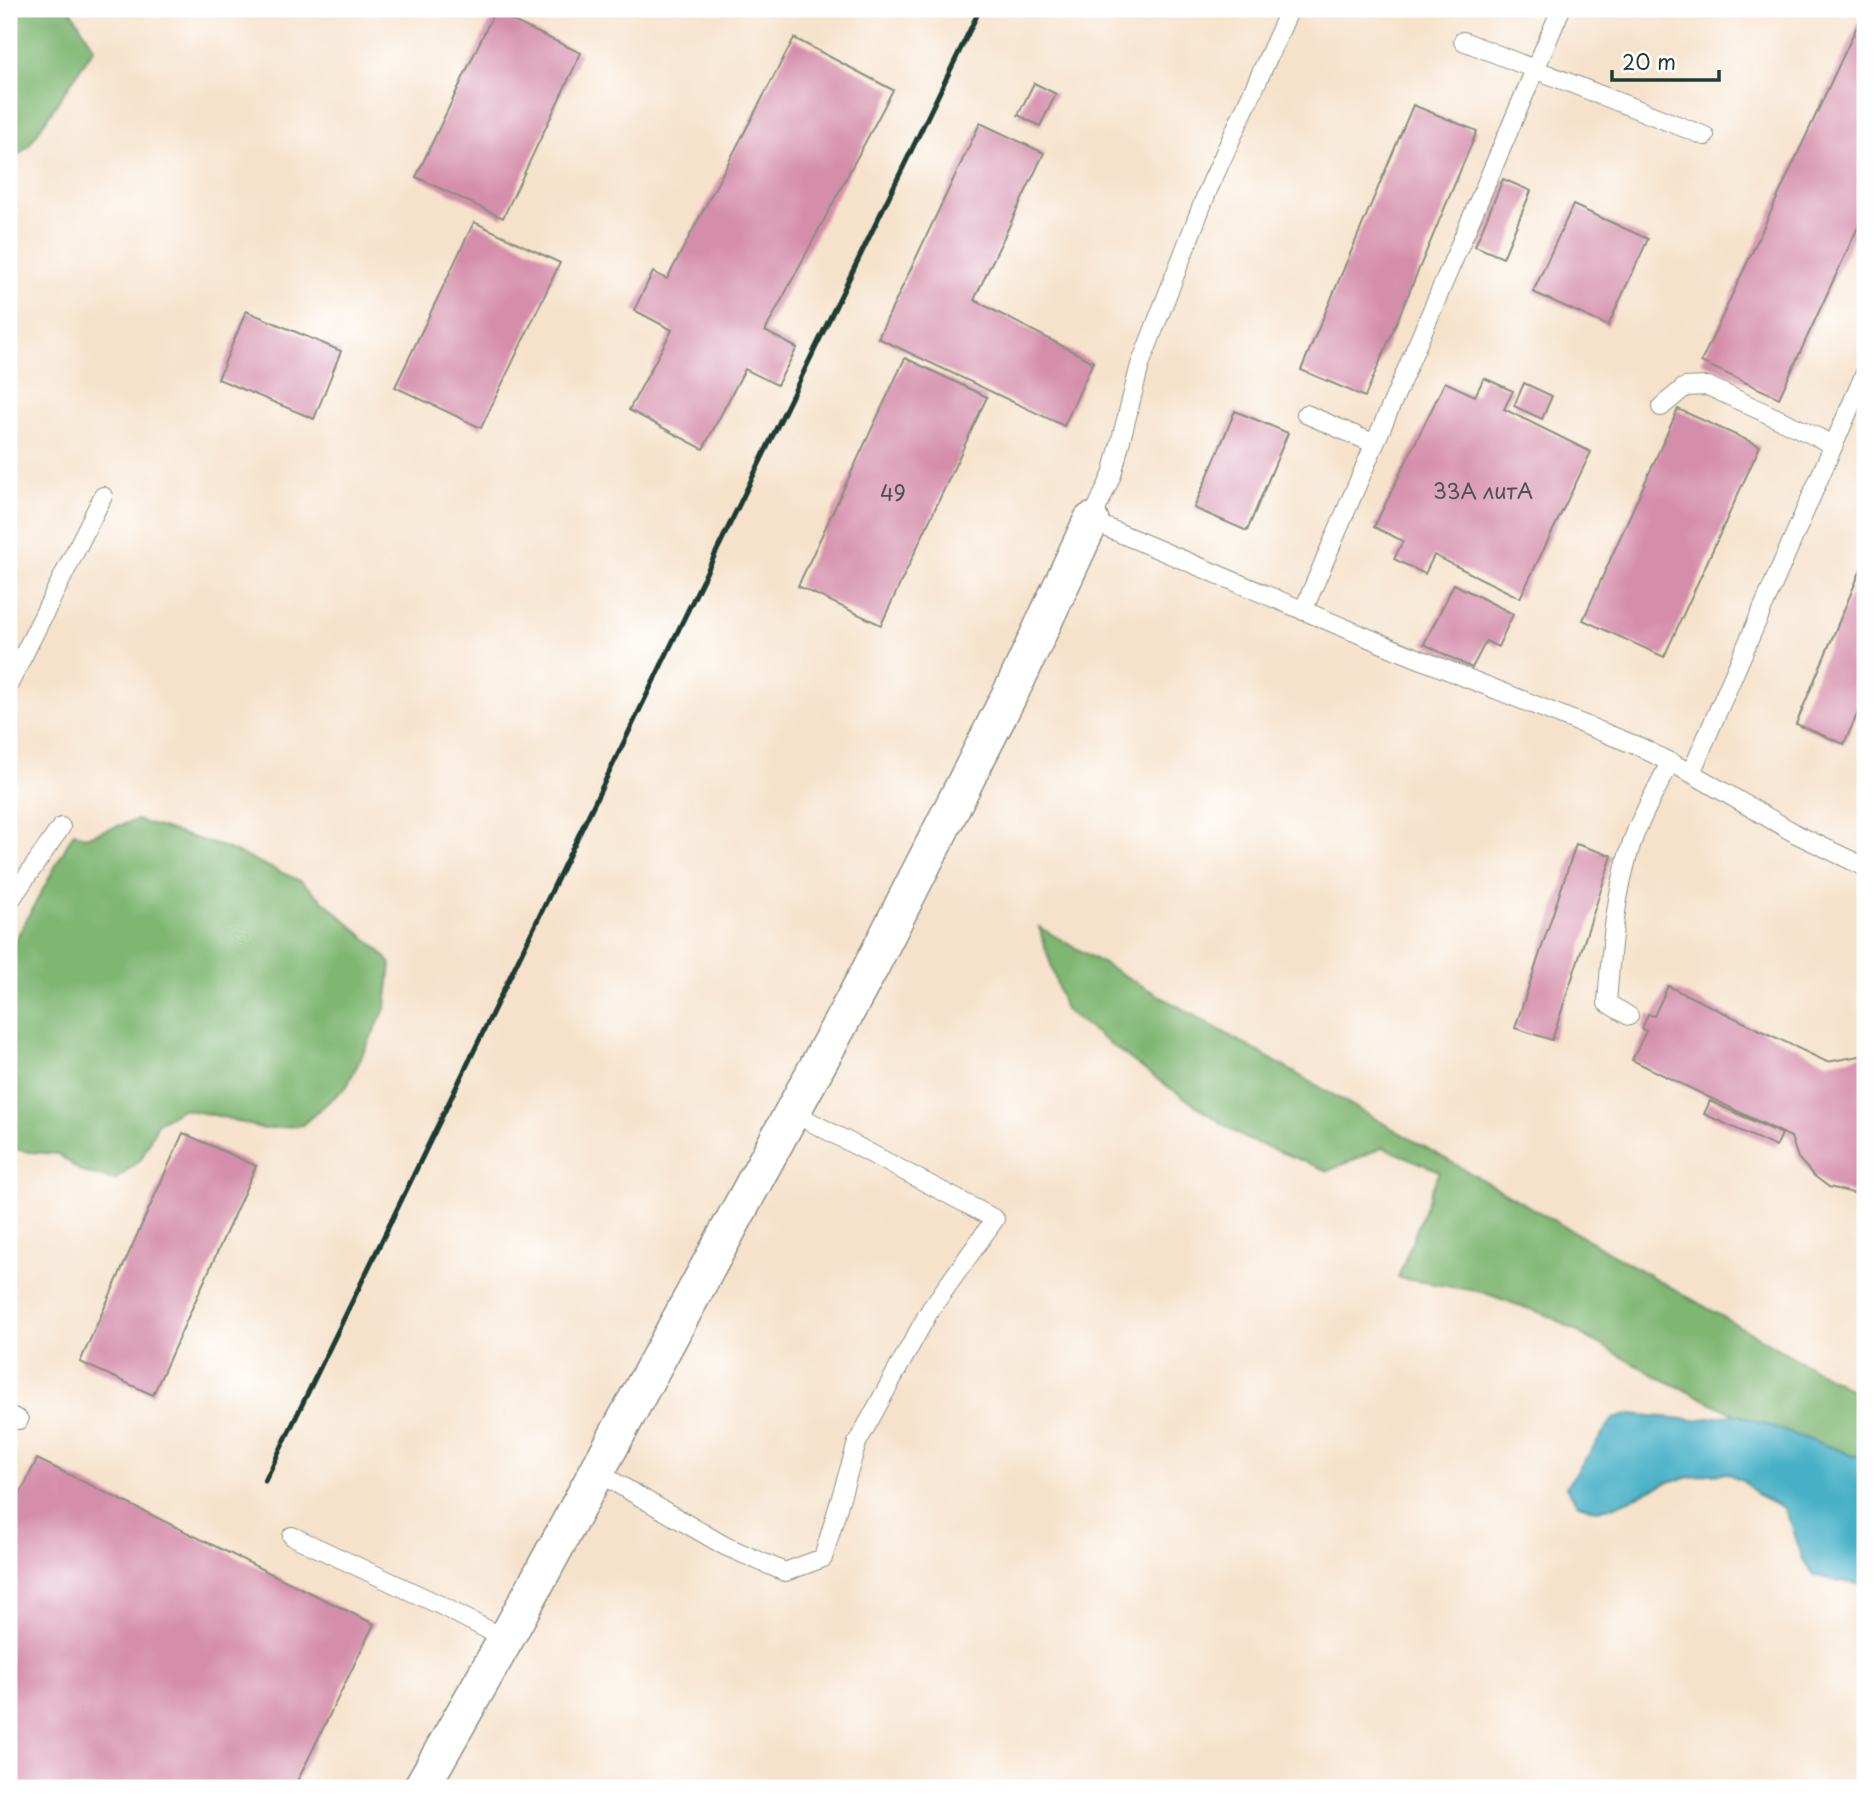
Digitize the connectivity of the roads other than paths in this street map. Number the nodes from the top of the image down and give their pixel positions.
1 (1290, 9) edge
2 (1562, 9) edge
3 (1463, 41) dead end
4 (1535, 70) junction
5 (1706, 136) dead end
6 (1865, 373) edge
7 (1861, 393) edge
8 (1661, 407) dead end
9 (1306, 414) dead end
10 (1375, 444) junction
11 (1834, 445) junction
12 (103, 496) dead end
13 (1091, 521) junction
14 (1303, 611) junction
15 (9, 684) edge
16 (1670, 762) junction
17 (1691, 773) junction
18 (61, 827) dead end
19 (1865, 867) edge
20 (9, 902) edge
21 (1629, 1016) dead end
22 (792, 1112) junction
23 (597, 1472) junction
24 (292, 1536) dead end
25 (506, 1637) junction
26 (421, 1788) edge

1 - 13 lane
2 - 4 lane
3 - 4 lane
4 - 5 lane
4 - 10 lane
6 - 7 lane
7 - 11 lane
8 - 11 lane
9 - 10 lane
10 - 14 lane
11 - 17 lane
12 - 15 lane
13 - 14 lane
13 - 22 street
14 - 16 lane
16 - 17 lane
16 - 21 lane
17 - 19 lane
18 - 20 lane
22 - 23 street
22 - 23 lane
23 - 25 street
24 - 25 lane
25 - 26 street

